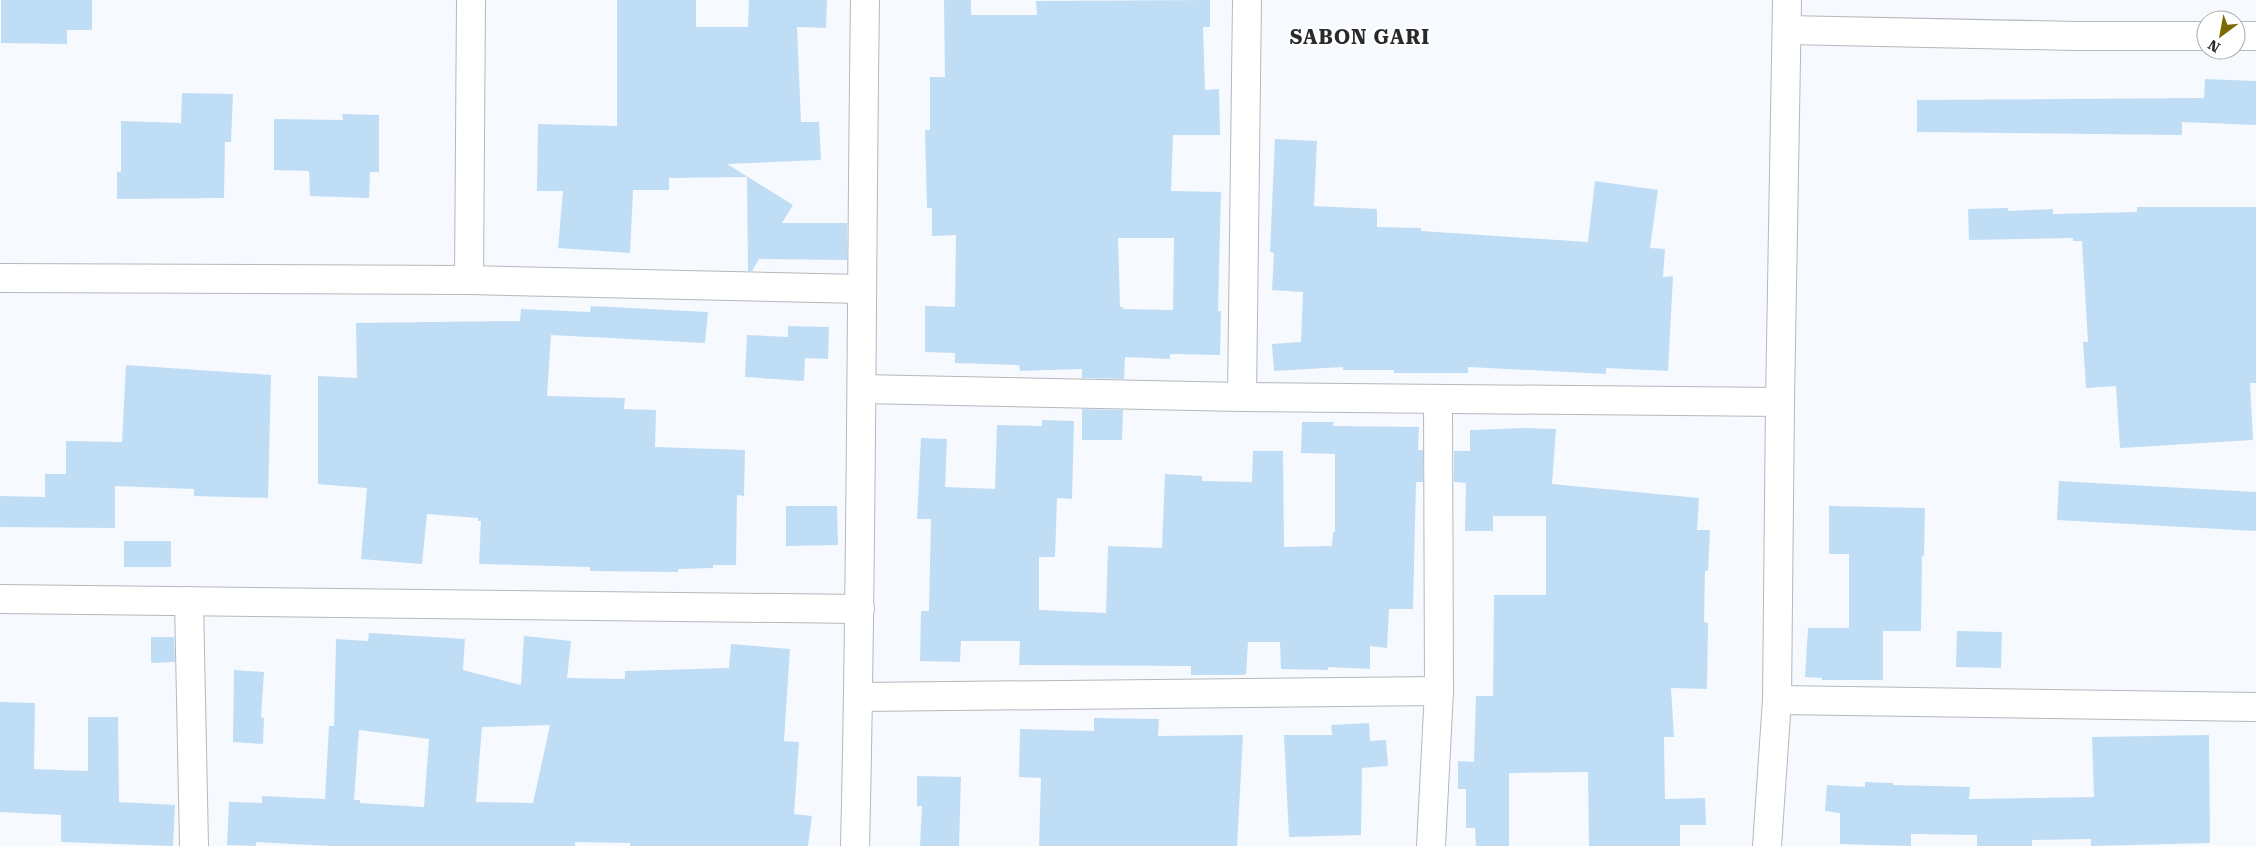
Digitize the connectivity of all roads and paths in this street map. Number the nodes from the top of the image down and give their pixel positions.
1 (471, 0) edge
2 (865, 0) edge
3 (1247, 0) edge
4 (1788, 0) edge
5 (1787, 30) junction
6 (2196, 36) edge
7 (0, 278) edge
8 (470, 280) junction
9 (860, 289) junction
10 (862, 389) junction
11 (1242, 397) junction
12 (1438, 399) junction
13 (1780, 402) junction
14 (0, 599) edge
15 (189, 601) junction
16 (860, 609) junction
17 (1439, 691) junction
18 (859, 697) junction
19 (1777, 700) junction
20 (2256, 707) edge
21 (194, 846) edge
22 (855, 846) edge
23 (1431, 846) edge
24 (1767, 846) edge

1 - 8 street
2 - 9 street
3 - 11 street
4 - 5 street
5 - 6 street
5 - 13 street
7 - 8 street
8 - 9 street
9 - 10 street
10 - 11 street
10 - 16 street
11 - 12 street
12 - 13 street
12 - 17 street
13 - 19 street
14 - 15 street
15 - 16 street
15 - 21 street
16 - 18 street
17 - 18 street
17 - 23 street
18 - 22 street
19 - 20 street
19 - 24 street

